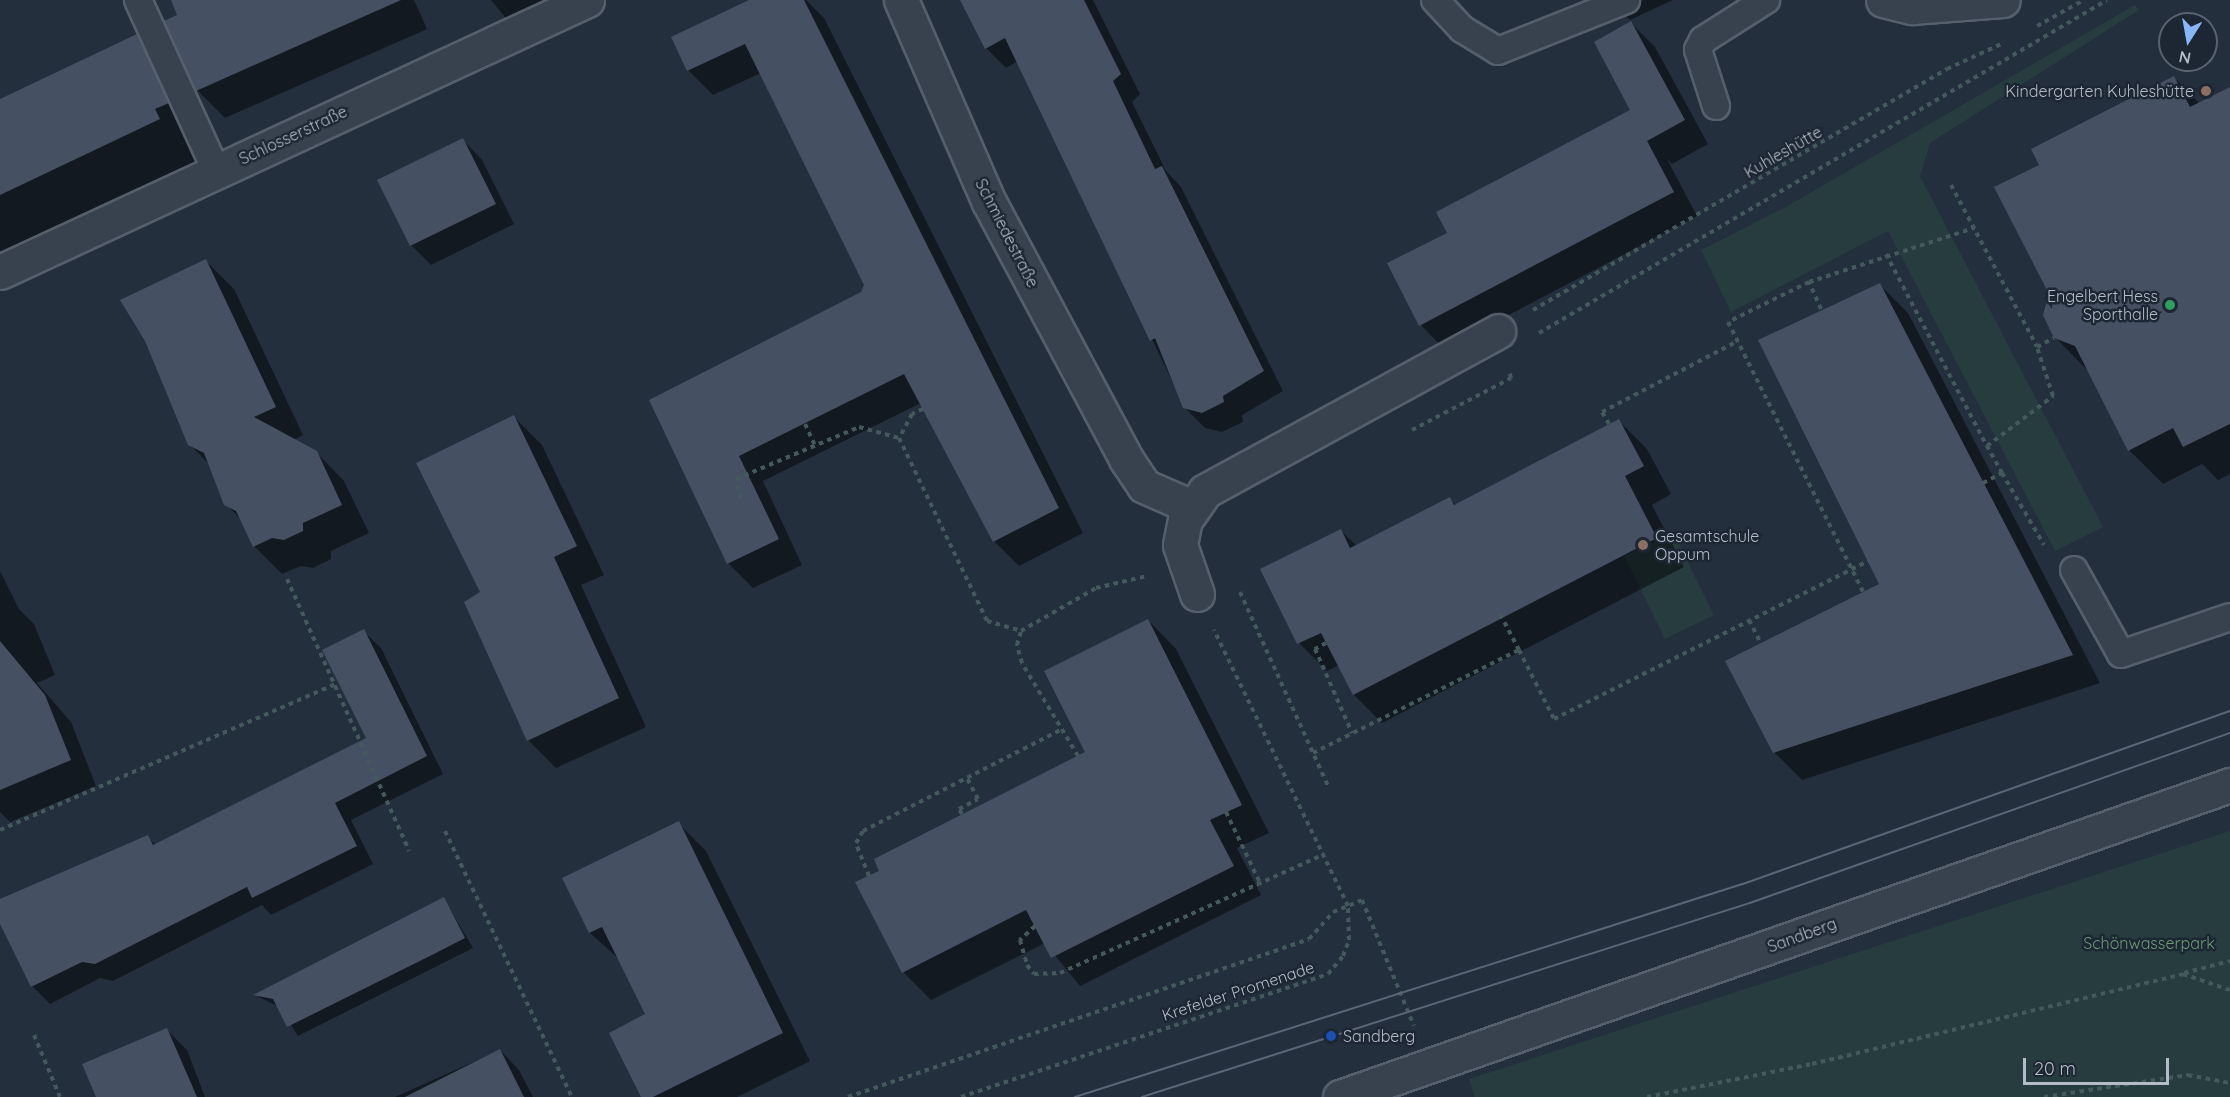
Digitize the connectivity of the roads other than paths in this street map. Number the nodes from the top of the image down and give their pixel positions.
1 (138, 0) edge
2 (587, 0) edge
3 (900, 0) edge
4 (1435, 0) edge
5 (1626, 0) edge
6 (1766, 0) edge
7 (1883, 0) edge
8 (2004, 0) edge
9 (1716, 106) dead end
10 (216, 170) junction
11 (0, 272) edge
12 (1498, 331) road end
13 (1192, 507) junction
14 (2074, 570) road end
15 (1197, 594) road end
16 (2230, 617) edge
17 (2230, 785) edge
18 (1340, 1097) edge

1 - 10 lane
2 - 10 street, Schlosserstraße
3 - 13 street, Schmiedestraße
4 - 5 lane
6 - 9 lane
7 - 8 street
10 - 11 street, Schlosserstraße
12 - 13 street
13 - 15 street
14 - 16 lane
17 - 18 street, Sandberg

